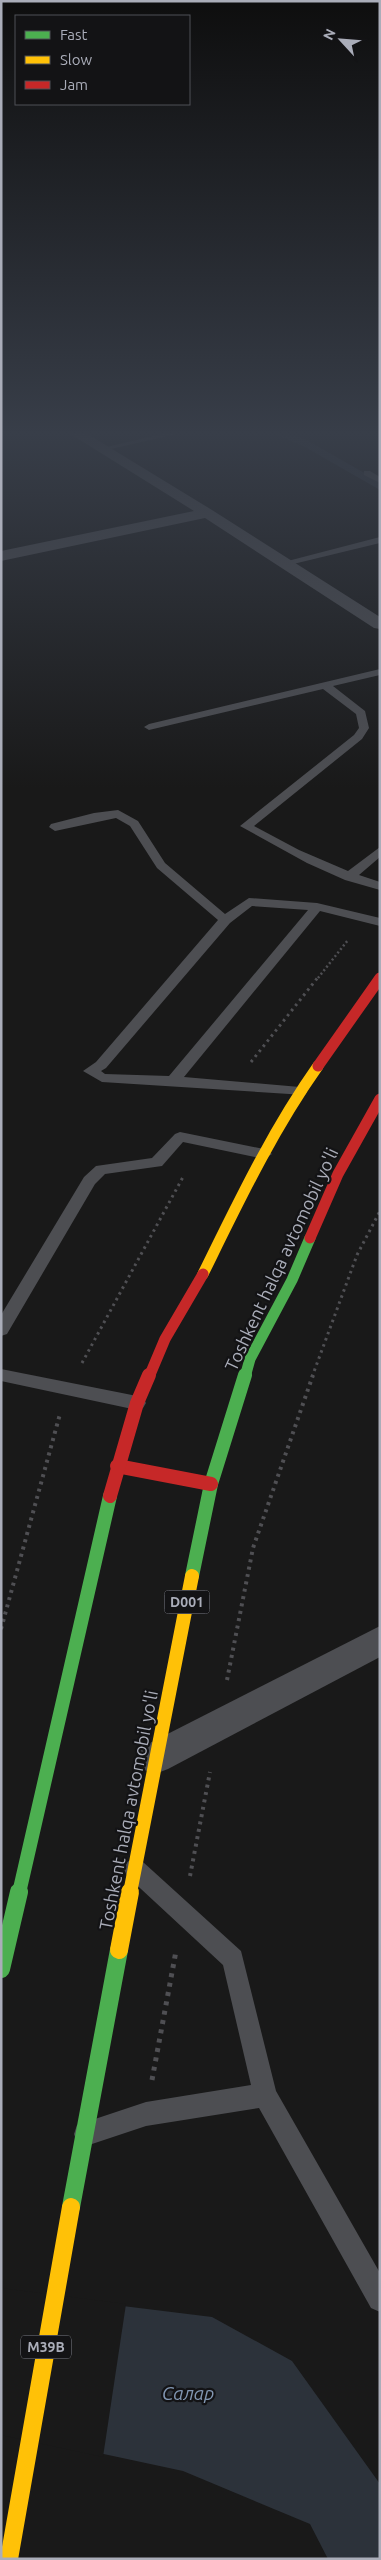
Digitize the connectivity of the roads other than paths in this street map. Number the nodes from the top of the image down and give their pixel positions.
1 (32, 549) edge
2 (264, 549) edge
3 (341, 549) edge
4 (1, 556) edge
5 (285, 563) junction
6 (380, 624) edge
7 (380, 672) edge
8 (326, 686) junction
9 (149, 727) dead end
10 (54, 828) dead end
11 (380, 851) edge
12 (349, 877) junction
13 (380, 886) edge
14 (317, 907) junction
15 (225, 920) junction
16 (373, 921) edge
17 (380, 978) edge
18 (172, 1081) junction
19 (300, 1092) junction
20 (380, 1099) edge
21 (264, 1154) junction
22 (1, 1330) edge
23 (1, 1375) edge
24 (137, 1403) junction
25 (117, 1466) junction
26 (212, 1484) junction
27 (380, 1640) edge
28 (155, 1758) junction
29 (134, 1868) junction
30 (1, 1969) edge
31 (265, 2096) junction
32 (84, 2135) junction
33 (380, 2299) edge
34 (9, 2559) edge

1 - 4 street
2 - 5 street
3 - 5 lane
5 - 6 street
7 - 8 lane
8 - 9 lane
8 - 12 lane
10 - 15 lane
11 - 12 lane
12 - 13 lane
14 - 15 lane
14 - 16 lane
14 - 18 lane
15 - 18 lane
17 - 19 highway
18 - 19 lane
19 - 21 highway
20 - 26 highway, Toshkent halqa avtomobil yo'li / D001
21 - 22 lane
21 - 24 highway
23 - 24 lane
24 - 25 highway
25 - 26 highway
25 - 30 highway
26 - 28 highway, Toshkent halqa avtomobil yo'li / D001
27 - 28 street
28 - 29 highway, Toshkent halqa avtomobil yo'li / D001
29 - 31 lane
29 - 32 highway, Toshkent halqa avtomobil yo'li / D001
31 - 32 lane
31 - 33 lane
32 - 34 highway, Toshkent halqa avtomobil yo'li / M39B

